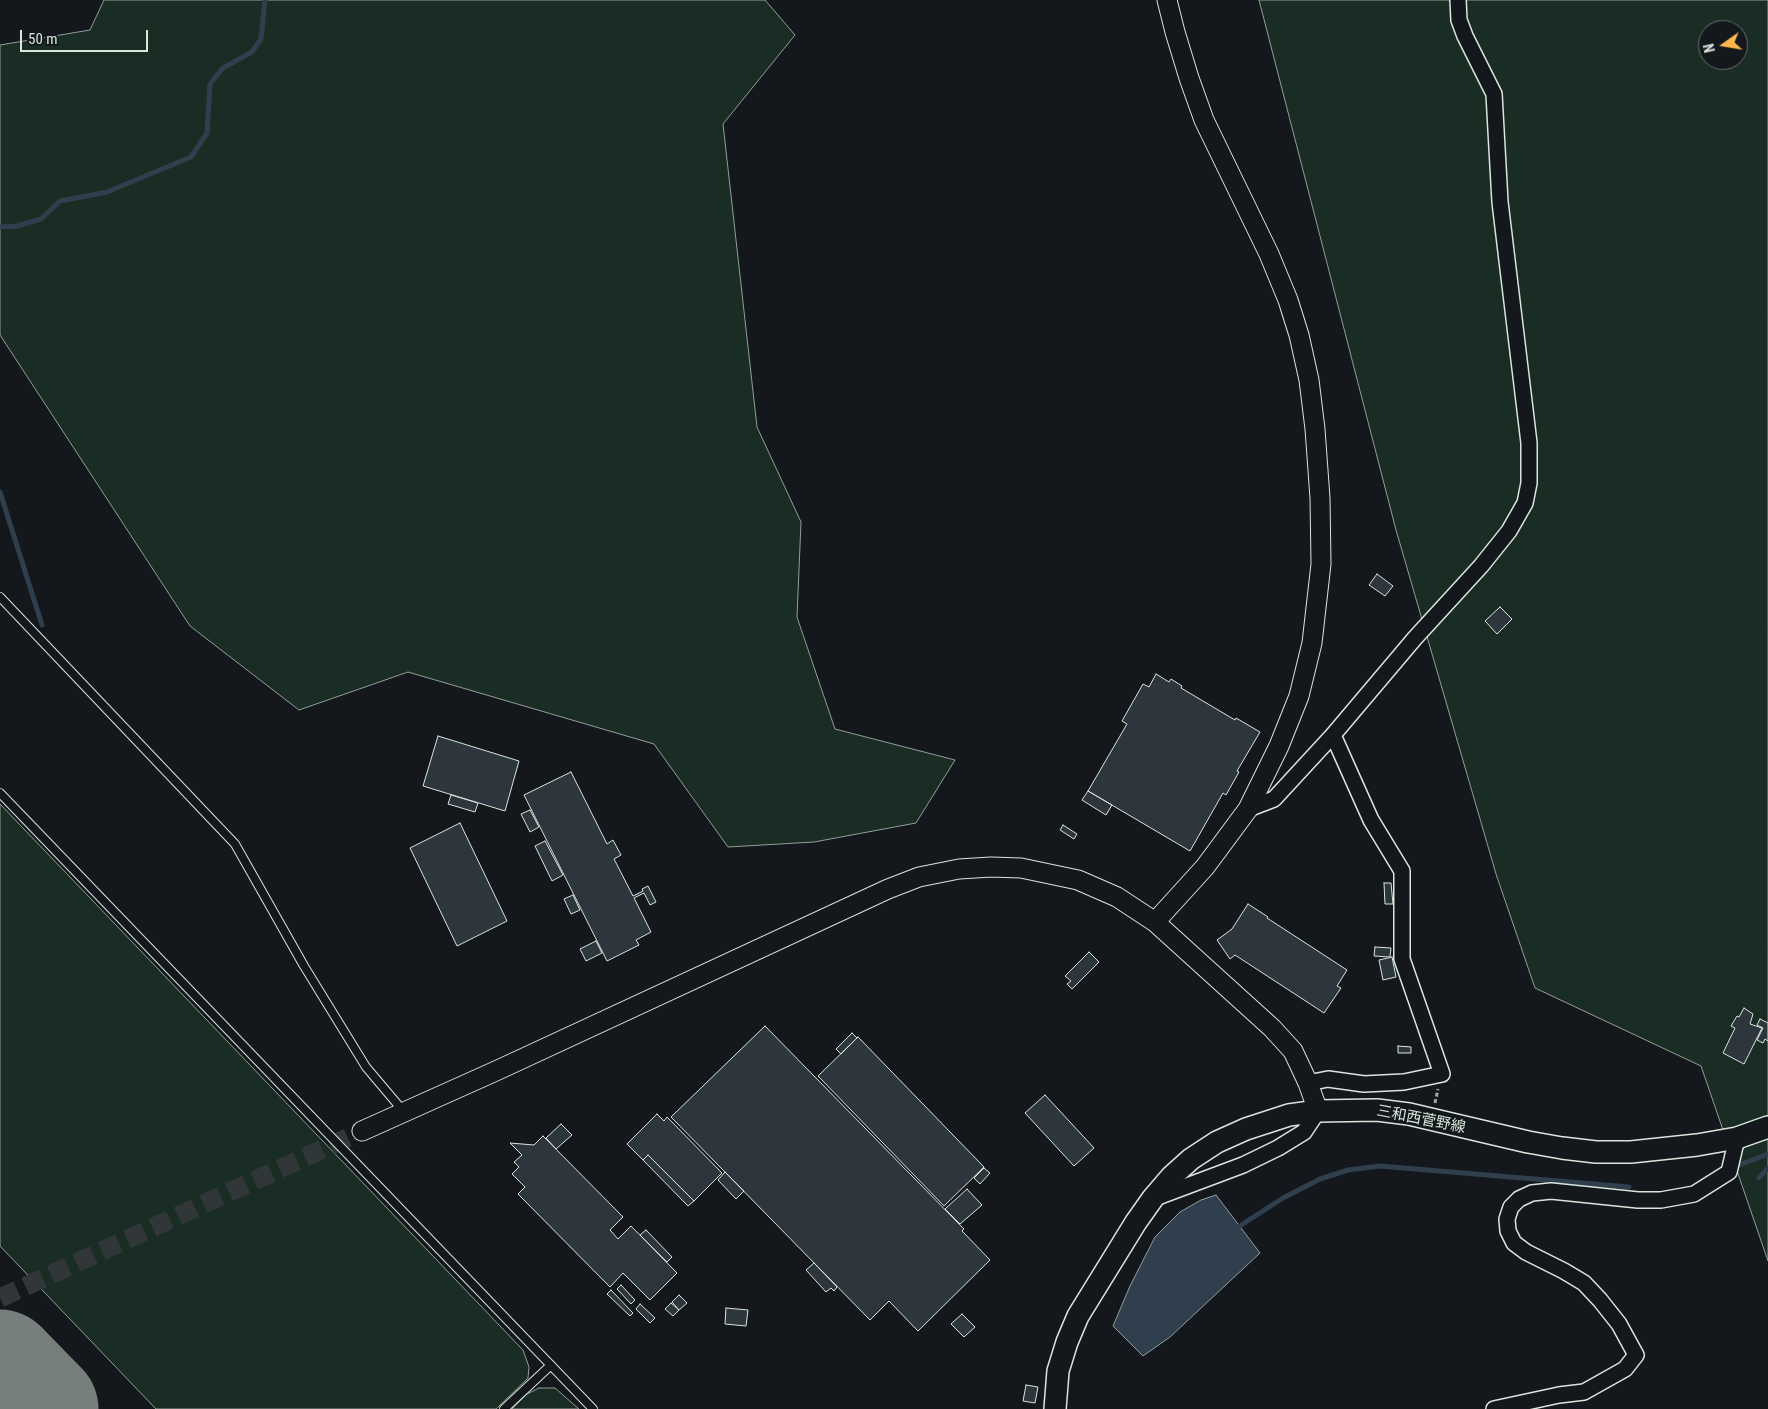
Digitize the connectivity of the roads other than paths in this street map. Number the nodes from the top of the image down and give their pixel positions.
1 (1168, 0) edge
2 (1458, 0) edge
3 (0, 596) edge
4 (1333, 735) junction
5 (0, 793) edge
6 (1248, 809) junction
7 (1155, 922) junction
8 (1308, 1084) junction
9 (1318, 1111) junction
10 (404, 1112) junction
11 (1768, 1127) edge
12 (362, 1131) tunnel mouth
13 (1737, 1138) junction
14 (1153, 1198) junction
15 (551, 1365) junction
16 (504, 1409) edge
17 (593, 1409) edge
18 (1055, 1409) edge
19 (1494, 1409) edge

1 - 6 street
2 - 4 street
3 - 10 lane
4 - 6 street
4 - 8 street
5 - 15 lane
6 - 7 street
7 - 8 street
7 - 10 street
8 - 9 street
9 - 13 main road, 三和西菅野線
9 - 14 street
9 - 14 main road, 三和西菅野線
10 - 12 street
11 - 13 main road, 三和西菅野線
13 - 19 street
14 - 18 main road, 三和西菅野線
15 - 16 lane
15 - 17 lane

